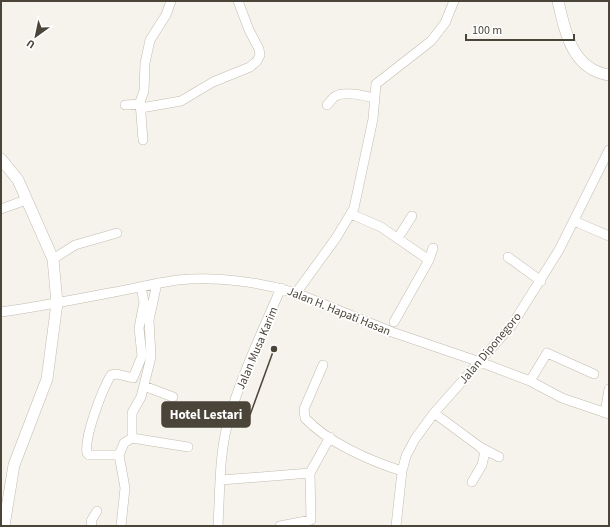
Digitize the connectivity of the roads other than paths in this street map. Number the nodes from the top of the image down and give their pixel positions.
1 (171, 1) edge
2 (238, 1) edge
3 (454, 1) edge
4 (558, 1) edge
5 (609, 75) edge
6 (374, 98) junction
7 (125, 105) dead end
8 (327, 105) dead end
9 (141, 106) junction
10 (143, 140) dead end
11 (609, 150) edge
12 (1, 159) edge
13 (26, 200) junction
14 (1, 209) edge
15 (351, 214) junction
16 (412, 216) dead end
17 (574, 221) junction
18 (117, 233) dead end
19 (609, 236) edge
20 (398, 238) junction
21 (433, 248) dead end
22 (508, 257) dead end
23 (53, 259) junction
24 (429, 260) junction
25 (541, 281) junction
26 (149, 285) junction
27 (281, 288) junction
28 (296, 293) junction
29 (57, 304) junction
30 (1, 312) edge
31 (394, 322) dead end
32 (480, 362) junction
33 (323, 365) dead end
34 (594, 374) dead end
35 (140, 381) junction
36 (530, 382) junction
37 (609, 390) edge
38 (174, 397) dead end
39 (212, 410) dead end
40 (232, 412) junction
41 (434, 413) junction
42 (607, 413) edge
43 (330, 437) junction
44 (132, 438) junction
45 (188, 447) dead end
46 (480, 447) junction
47 (119, 455) junction
48 (499, 456) dead end
49 (402, 470) junction
50 (310, 473) junction
51 (221, 480) junction
52 (472, 482) dead end
53 (97, 511) dead end
54 (314, 523) edge
55 (4, 526) edge
56 (92, 526) edge
57 (121, 526) edge
58 (218, 526) edge
59 (280, 526) edge
60 (396, 526) edge

1 - 9 street
2 - 9 street
3 - 6 street
4 - 5 street
6 - 8 street
6 - 15 street
7 - 9 street
9 - 10 street
11 - 17 street, Jalan Diponegoro
12 - 13 street
13 - 14 street
13 - 23 street
15 - 20 street
15 - 28 street
16 - 20 street
17 - 19 street
17 - 25 street, Jalan Diponegoro
18 - 23 street
20 - 24 street
21 - 24 street
22 - 25 street
23 - 29 street
24 - 31 street
25 - 32 street, Jalan Diponegoro
26 - 27 street, Jalan H. Hapati Hasan
26 - 29 street, Jalan H. Hapati Hasan
26 - 35 street
26 - 35 street
27 - 28 street, Jalan H. Hapati Hasan
27 - 40 street, Jalan Musa Karim
28 - 32 street, Jalan H. Hapati Hasan
29 - 30 street, Jalan H. Hapati Hasan
29 - 55 street
32 - 36 street, Jalan H. Hapati Hasan
32 - 41 street, Jalan Diponegoro
33 - 43 street
34 - 36 street
35 - 38 street
35 - 44 street
35 - 47 street
36 - 42 street, Jalan H. Hapati Hasan
37 - 42 street
39 - 40 street
40 - 51 street, Jalan Musa Karim
41 - 46 street
41 - 49 street, Jalan Diponegoro
43 - 49 street
43 - 50 street
44 - 45 street
44 - 47 street
46 - 48 street
46 - 52 street
47 - 57 street
49 - 60 street, Jalan Diponegoro
50 - 51 street
50 - 54 street
51 - 58 street, Jalan Musa Karim
53 - 56 street
54 - 59 street

